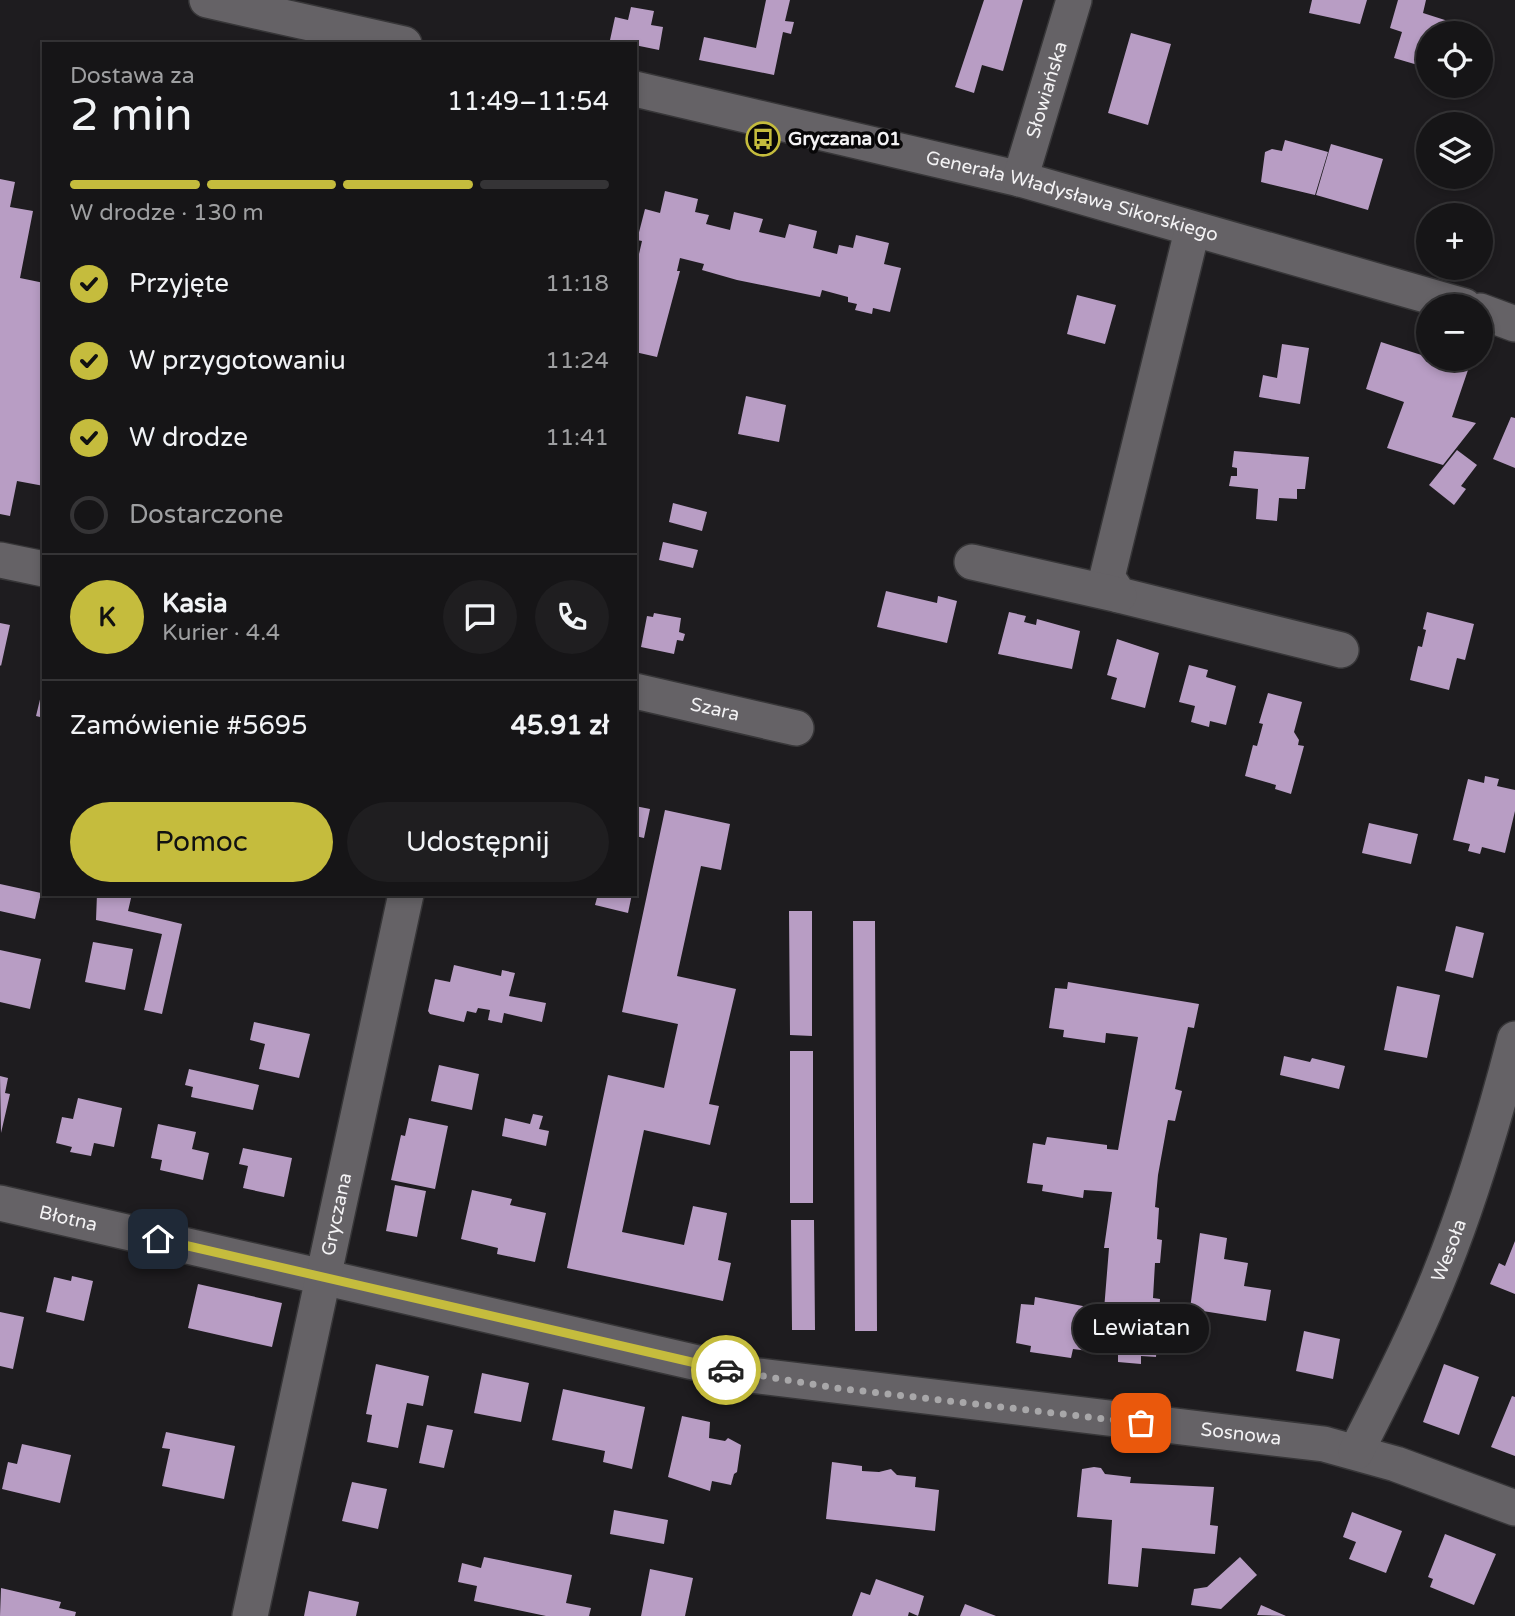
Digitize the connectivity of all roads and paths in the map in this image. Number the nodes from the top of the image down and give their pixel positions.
1 (207, 0) edge
2 (1074, 0) edge
3 (395, 42) edge
4 (637, 89) edge
5 (1020, 180) junction
6 (1192, 231) junction
7 (1420, 294) edge
8 (1493, 316) edge
9 (1515, 324) edge
10 (0, 560) edge
11 (972, 562) dead end
12 (42, 569) edge
13 (1119, 595) junction
14 (1340, 650) dead end
15 (637, 691) edge
16 (796, 727) dead end
17 (406, 896) edge
18 (1515, 1039) edge
19 (1505, 1119) edge
20 (0, 1203) edge
21 (323, 1276) junction
22 (750, 1376) joint
23 (1356, 1452) junction
24 (1515, 1508) edge
25 (250, 1616) edge

1 - 3 street
2 - 5 street, Słowiańska
4 - 5 street, Generała Władysława Sikorskiego
5 - 6 street, Generała Władysława Sikorskiego
6 - 7 street, Generała Władysława Sikorskiego
6 - 13 street
8 - 9 street
10 - 12 street
11 - 13 street
13 - 14 street
15 - 16 street, Szara
17 - 21 street, Gryczana
18 - 19 street, Wesoła
19 - 23 street, Wesoła
20 - 21 street, Błotna
21 - 22 street, Błotna
21 - 25 street, Gryczana
22 - 23 street, Sosnowa
23 - 24 street, Sosnowa

